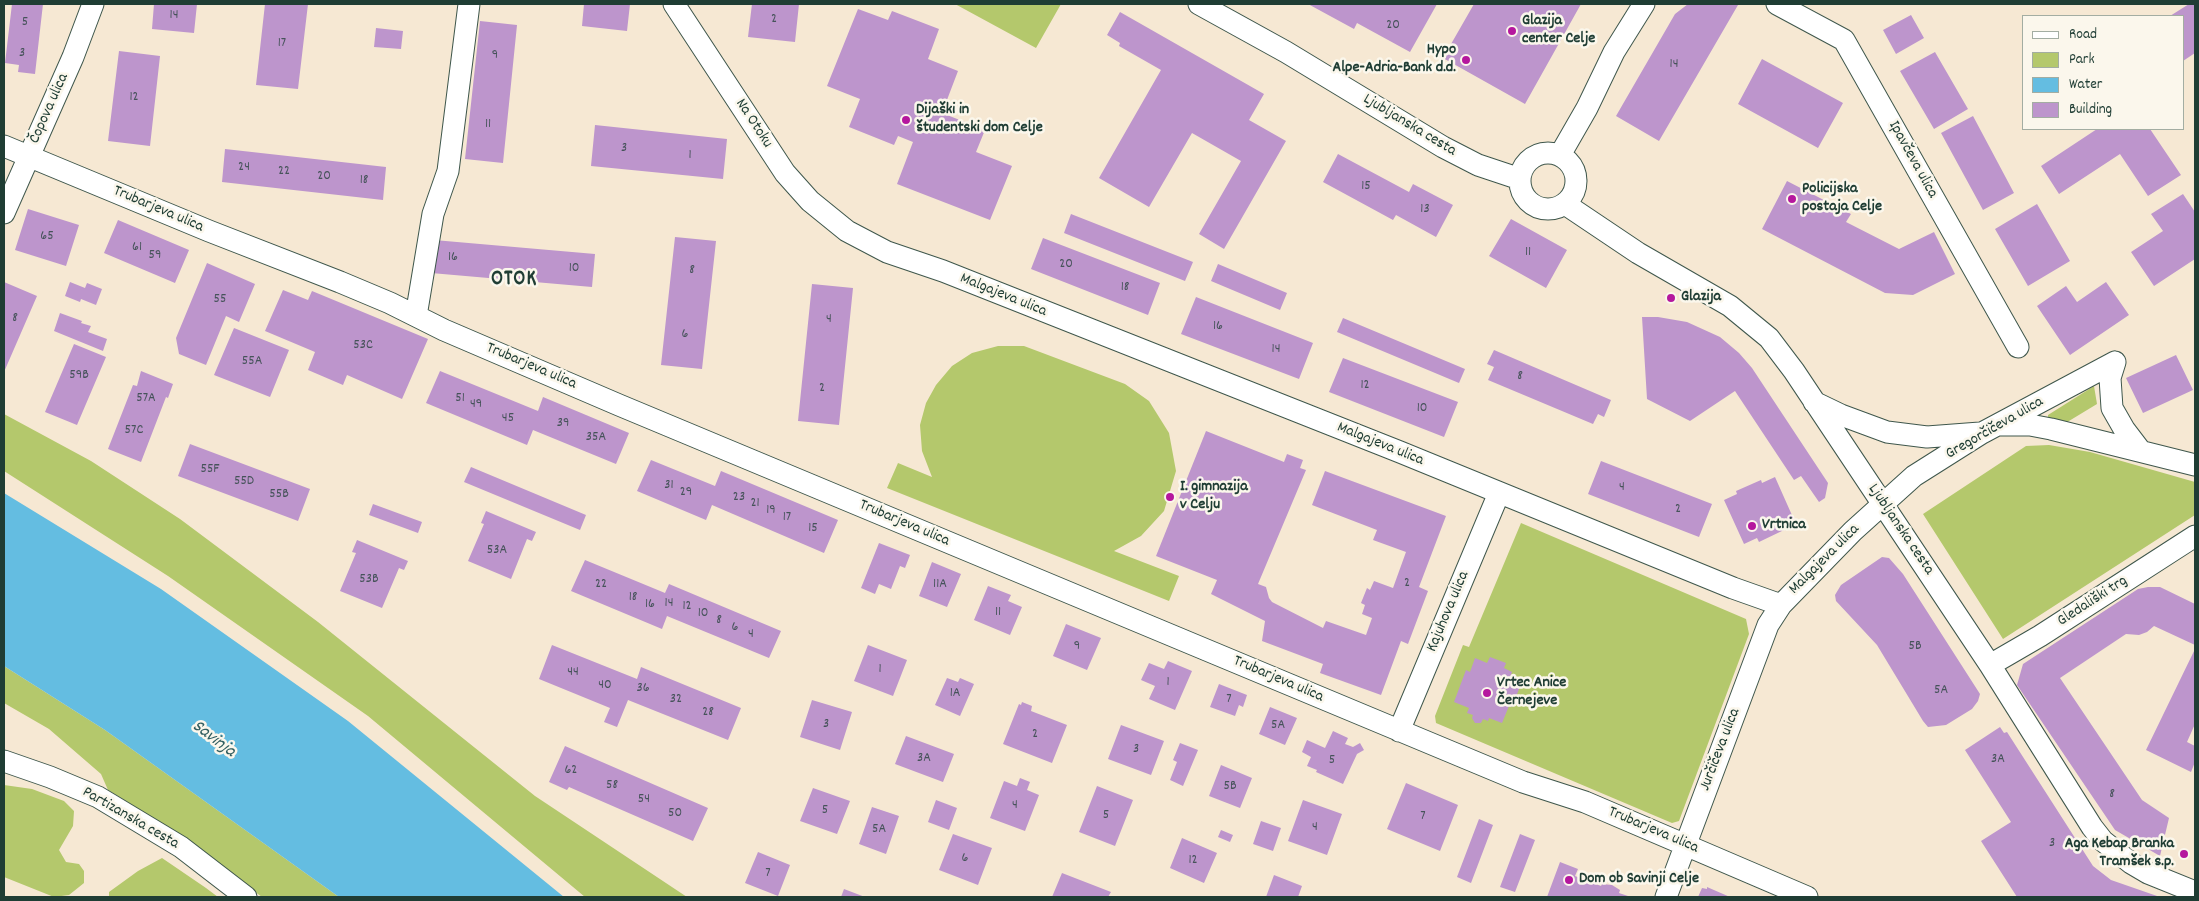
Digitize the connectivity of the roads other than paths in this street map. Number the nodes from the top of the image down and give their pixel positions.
1 (93, 4) edge
2 (469, 4) edge
3 (674, 4) edge
4 (1199, 4) edge
5 (1644, 4) edge
6 (1777, 4) edge
7 (4, 146) edge
8 (1560, 155) junction
9 (29, 157) junction
10 (1520, 179) junction
11 (1565, 204) junction
12 (4, 213) edge
13 (847, 231) joint
14 (416, 316) junction
15 (2018, 348) dead end
16 (1814, 401) junction
17 (1990, 429) junction
18 (2140, 450) junction
19 (2195, 465) edge
20 (1499, 493) junction
21 (1881, 504) junction
22 (2195, 536) edge
23 (1781, 605) junction
24 (1990, 665) junction
25 (1399, 731) junction
26 (4, 761) edge
27 (1686, 845) junction
28 (2195, 892) edge
29 (246, 897) edge
30 (1666, 897) edge
31 (1806, 897) edge

1 - 9 street, Čopova ulica
2 - 14 street
3 - 13 street, Na Otoku
4 - 10 street, Ljubljanska cesta
5 - 8 street
6 - 15 street, Ipavčeva ulica
7 - 9 street, Trubarjeva ulica
8 - 10 street
8 - 11 street
9 - 12 street, Čopova ulica
9 - 14 street, Trubarjeva ulica
10 - 11 street
11 - 16 street, Ljubljanska cesta
13 - 20 street, Malgajeva ulica
14 - 25 street, Trubarjeva ulica
16 - 17 street
16 - 21 street, Ljubljanska cesta
17 - 18 street
17 - 18 street, Gregorčičeva ulica
17 - 21 street, Gregorčičeva ulica
18 - 19 street
20 - 23 street, Malgajeva ulica
20 - 25 street, Kajuhova ulica
21 - 23 street, Malgajeva ulica
21 - 24 street, Ljubljanska cesta
22 - 24 street, Gledališki trg
23 - 27 street, Jurčičeva ulica
24 - 28 street, Ljubljanska cesta
25 - 27 street, Trubarjeva ulica
26 - 29 street, Partizanska cesta
27 - 30 street, Jurčičeva ulica
27 - 31 street, Trubarjeva ulica

